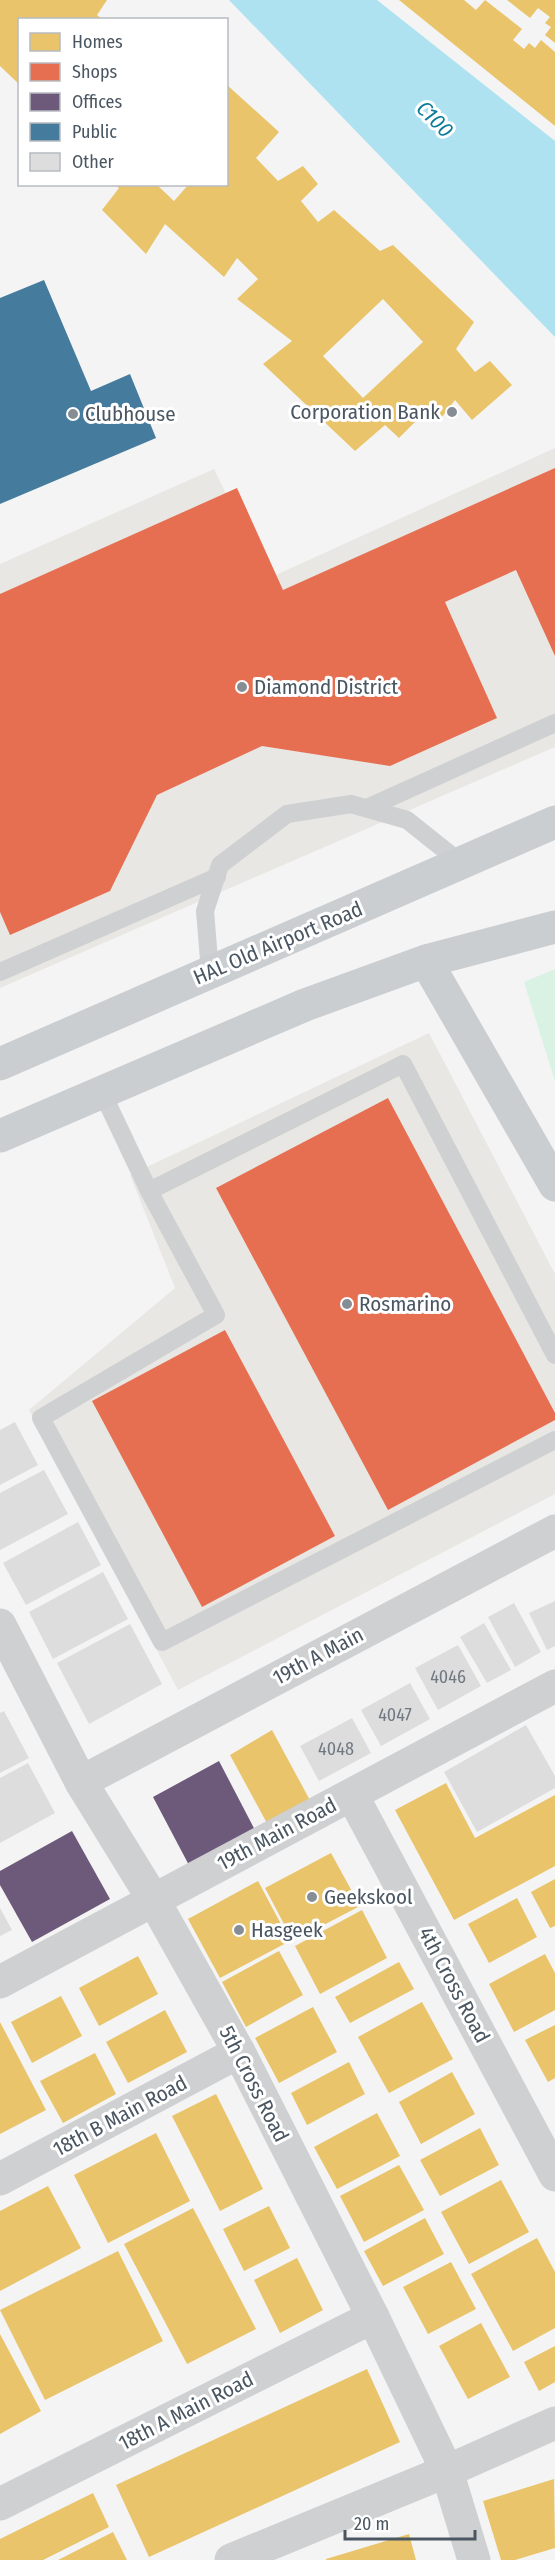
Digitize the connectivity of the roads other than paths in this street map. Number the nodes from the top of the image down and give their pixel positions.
1 (555, 723) edge
2 (367, 808) junction
3 (555, 822) edge
4 (461, 863) junction
5 (217, 877) junction
6 (555, 927) edge
7 (426, 961) junction
8 (0, 972) edge
9 (210, 972) junction
10 (0, 1064) edge
11 (102, 1092) junction
12 (0, 1136) edge
13 (555, 1185) edge
14 (149, 1191) junction
15 (555, 1355) edge
16 (555, 1440) edge
17 (555, 1531) edge
18 (0, 1625) edge
19 (552, 1695) edge
20 (81, 1782) junction
21 (352, 1795) junction
22 (153, 1899) junction
23 (0, 1982) edge
24 (239, 2052) junction
25 (555, 2175) edge
26 (0, 2179) edge
27 (373, 2318) junction
28 (555, 2423) edge
29 (447, 2471) junction
30 (0, 2504) edge
31 (231, 2560) edge
32 (474, 2560) edge

1 - 2 lane
2 - 4 lane
2 - 5 lane
3 - 4 main road, HAL Old Airport Road
4 - 9 main road, HAL Old Airport Road
5 - 8 lane
5 - 9 lane
6 - 7 main road
7 - 11 main road
7 - 13 main road
9 - 10 main road, HAL Old Airport Road
11 - 12 main road
11 - 14 lane
14 - 15 lane
14 - 16 lane
17 - 20 street, 19th A Main
18 - 20 street, 5th Cross Road
19 - 21 street, 19th Main Road
20 - 22 street, 5th Cross Road
21 - 22 street, 19th Main Road
21 - 25 street, 4th Cross Road
22 - 23 street, 19th Main Road
22 - 24 street, 5th Cross Road
24 - 26 street, 18th B Main Road
24 - 27 street, 5th Cross Road
27 - 29 street, 5th Cross Road
27 - 30 street, 18th A Main Road
28 - 29 street
29 - 31 street
29 - 32 street, 5th Cross Road

